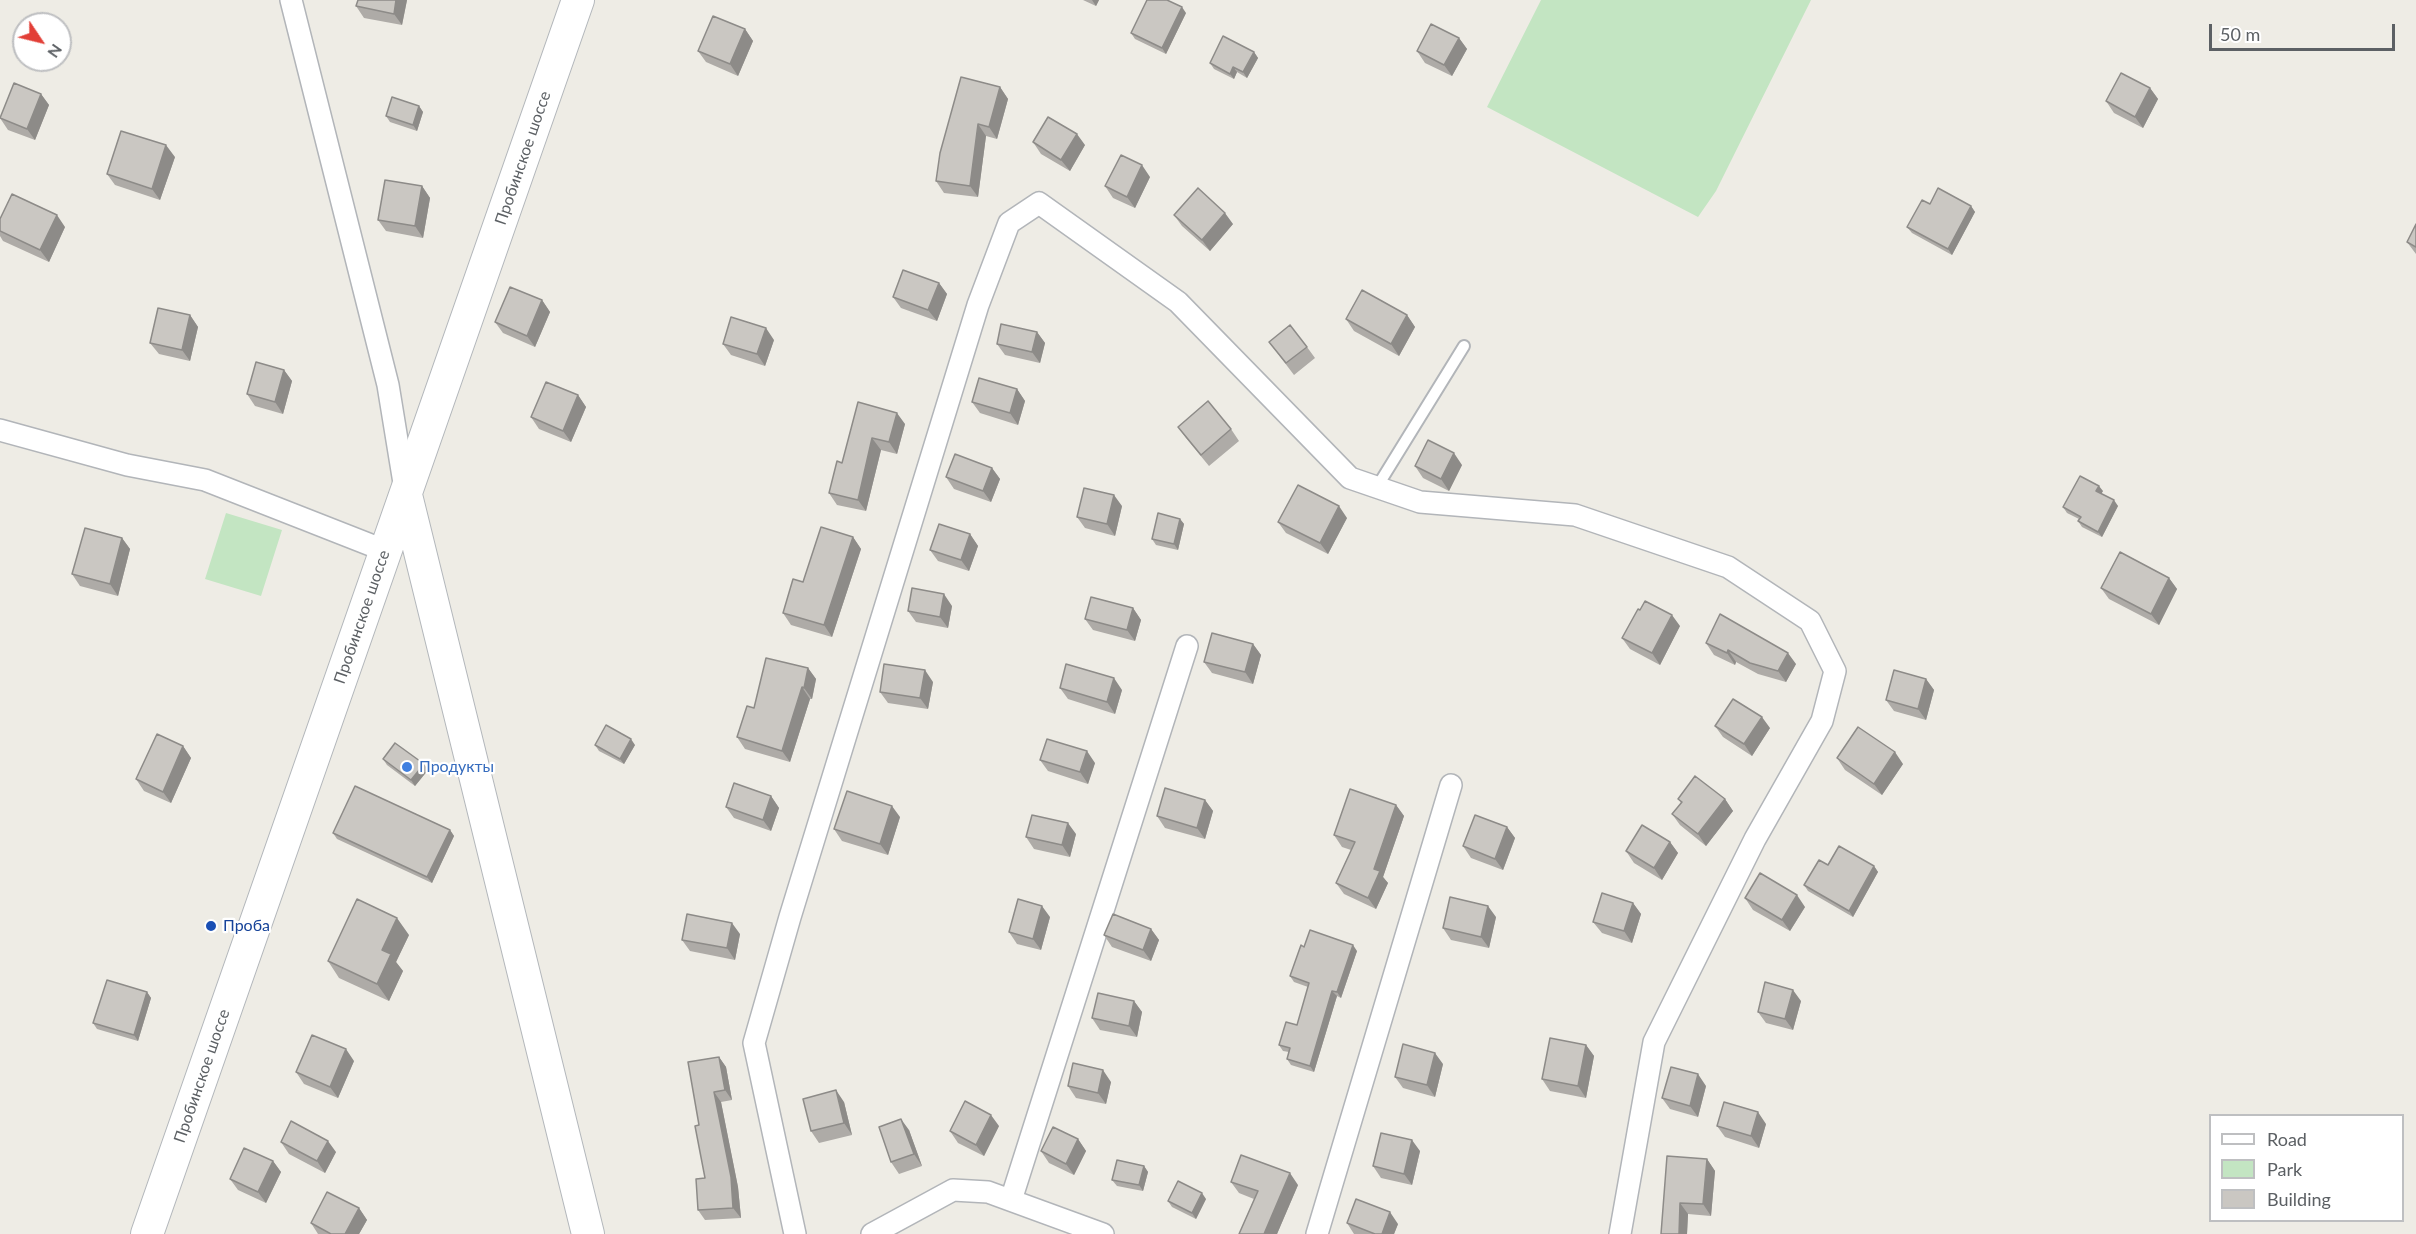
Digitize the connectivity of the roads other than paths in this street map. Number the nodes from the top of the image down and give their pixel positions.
1 (291, 0) edge
2 (578, 0) edge
3 (1464, 346) dead end
4 (0, 430) edge
5 (1377, 487) junction
6 (406, 495) junction
7 (386, 551) junction
8 (1187, 646) dead end
9 (1451, 785) dead end
10 (1011, 1200) junction
11 (147, 1234) edge
12 (588, 1234) edge
13 (795, 1234) edge
14 (872, 1234) edge
15 (1103, 1234) edge
16 (1317, 1234) edge
17 (1620, 1234) edge

1 - 6 street
2 - 6 main road, Пробинское шоссе
3 - 5 lane
4 - 7 street
5 - 13 street
5 - 17 street
6 - 7 main road, Пробинское шоссе
6 - 12 main road
7 - 11 main road, Пробинское шоссе
8 - 10 street
9 - 16 street
10 - 14 street
10 - 15 street

